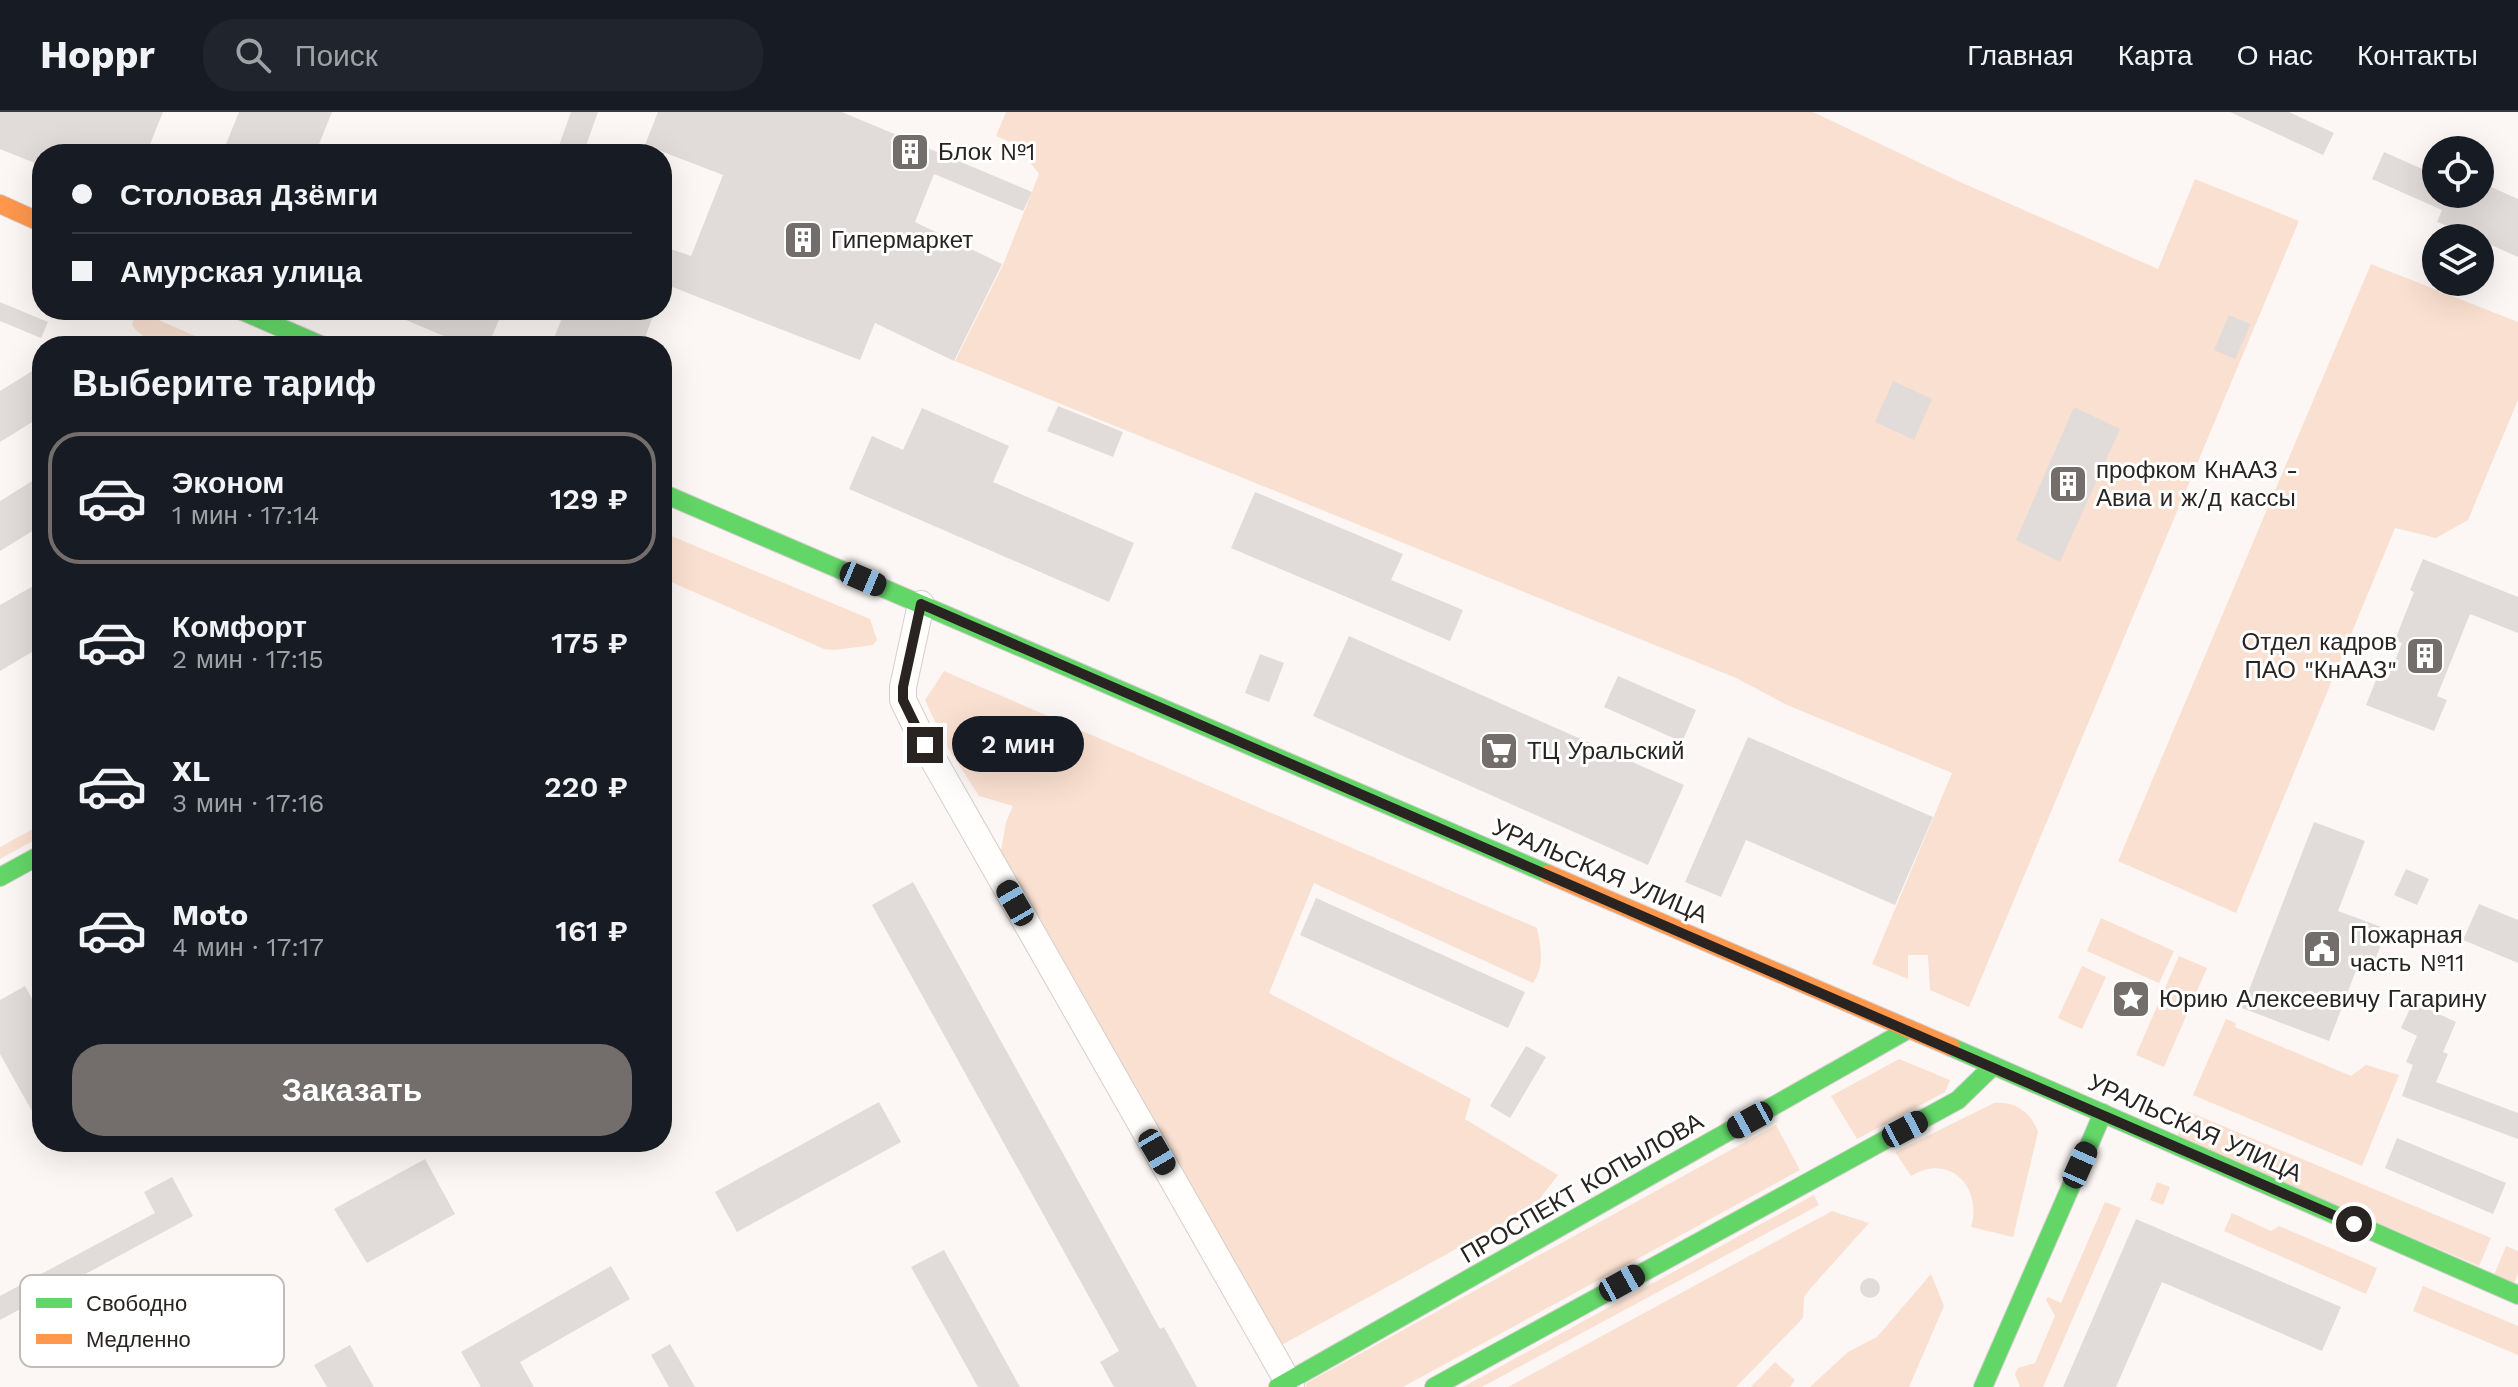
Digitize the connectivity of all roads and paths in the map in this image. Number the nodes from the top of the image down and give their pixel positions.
1 (0, 204) edge
2 (32, 218) edge
3 (263, 320) edge
4 (300, 336) edge
5 (672, 497) edge
6 (921, 604) junction
7 (32, 859) edge
8 (0, 877) edge
9 (1909, 1029) junction
10 (1993, 1066) junction
11 (2103, 1113) junction
12 (2518, 1295) edge
13 (1285, 1385) edge
14 (1434, 1387) edge
15 (1983, 1387) edge

1 - 2 street
3 - 4 street
5 - 6 street, УРАЛЬСКАЯ УЛИЦА
6 - 9 street, УРАЛЬСКАЯ УЛИЦА
6 - 13 street
7 - 8 street
9 - 10 street, УРАЛЬСКАЯ УЛИЦА
9 - 13 street, ПРОСПЕКТ КОПЫЛОВА
10 - 11 street, УРАЛЬСКАЯ УЛИЦА
10 - 14 street
11 - 12 street, УРАЛЬСКАЯ УЛИЦА
11 - 15 street

